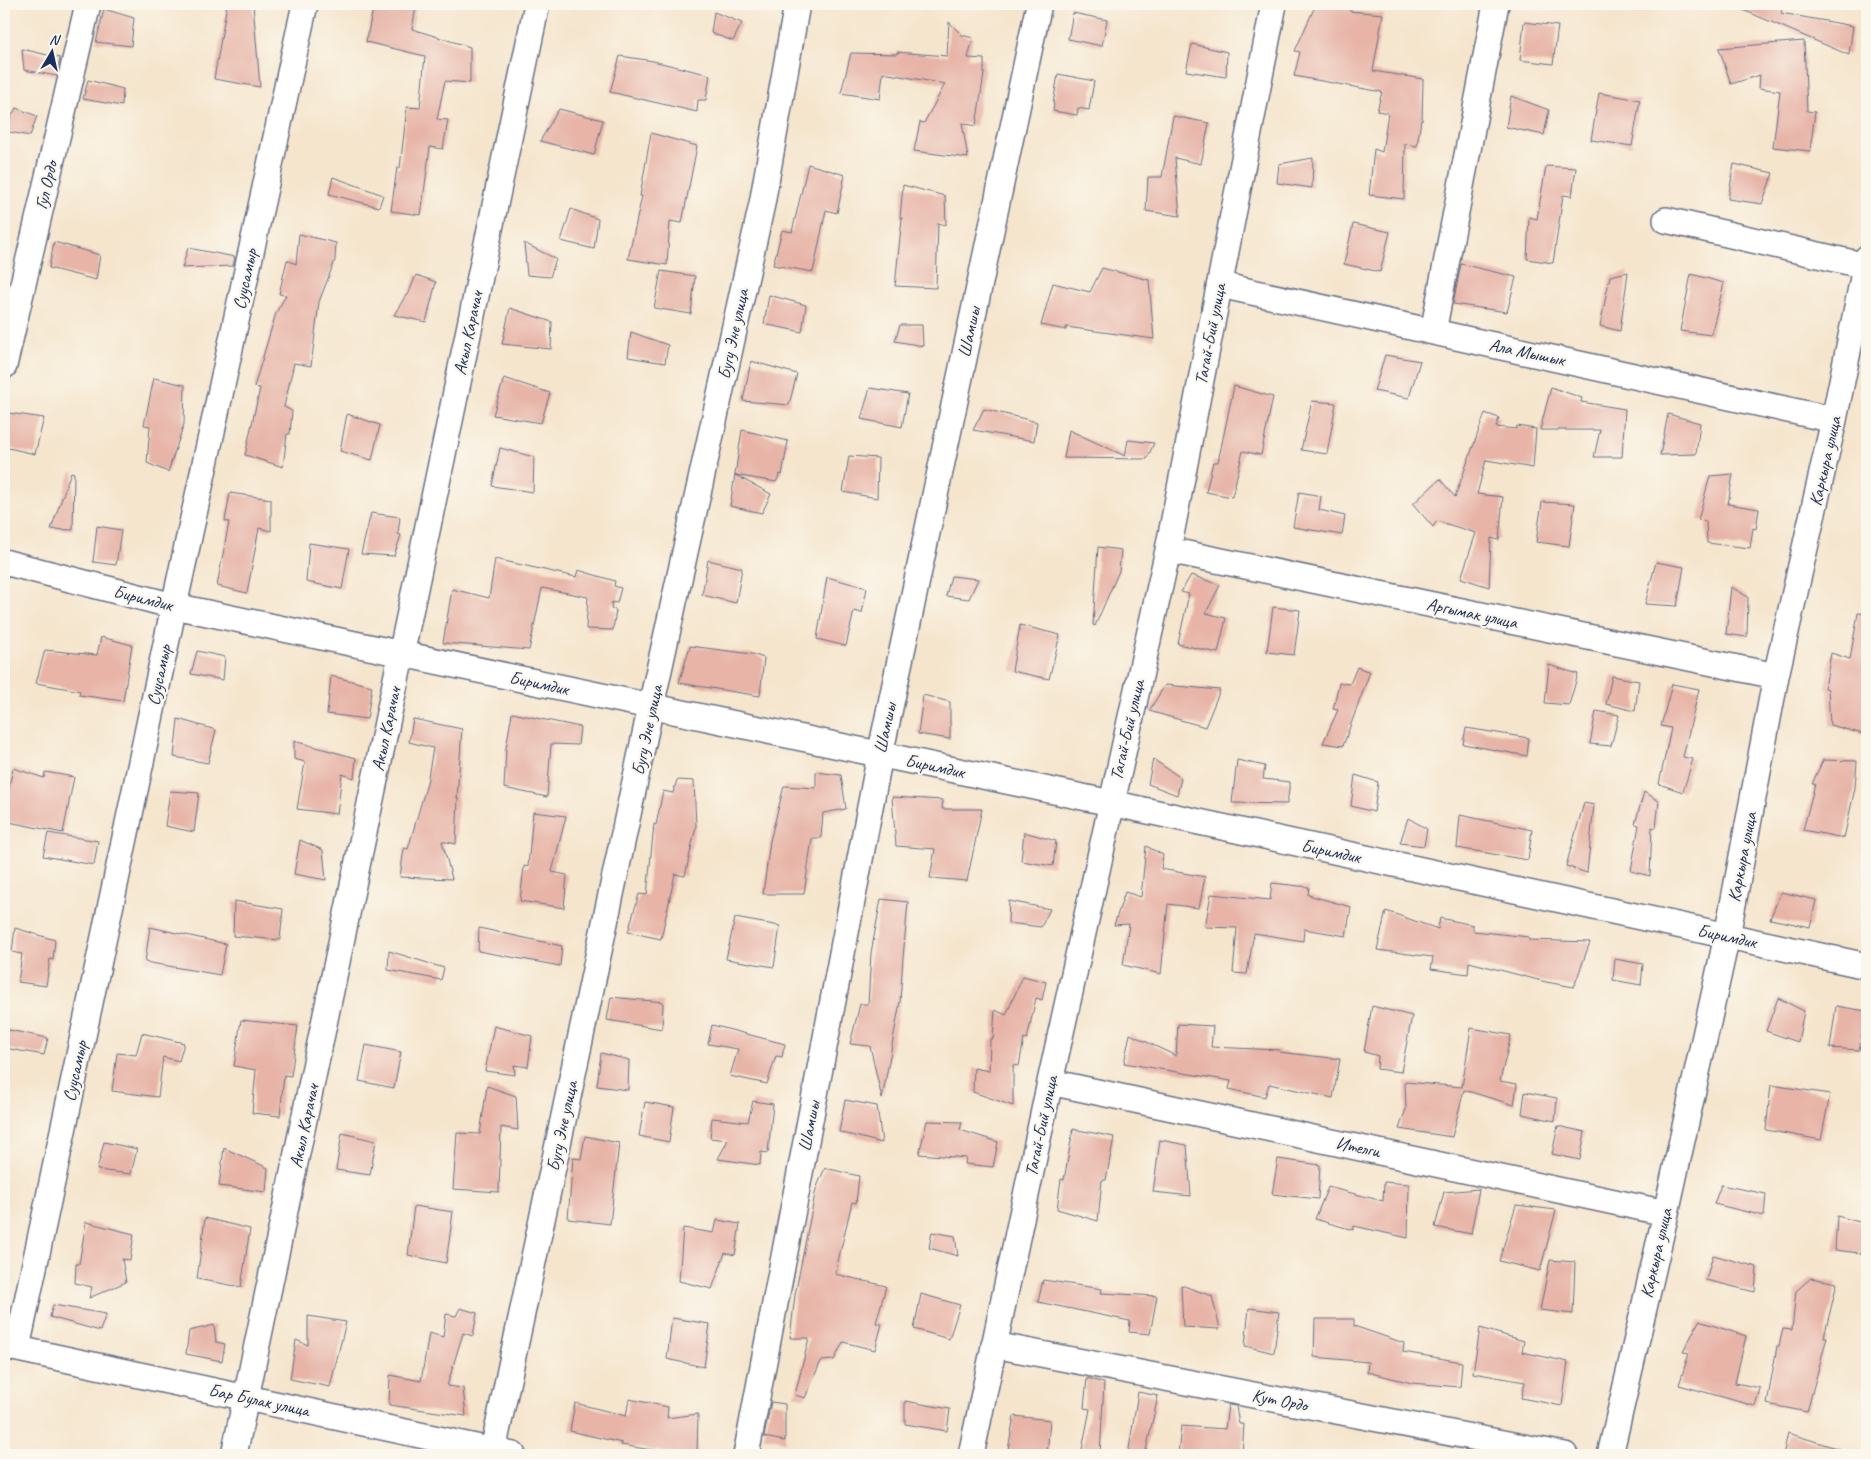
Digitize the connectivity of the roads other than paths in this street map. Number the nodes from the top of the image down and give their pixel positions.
1 (88, 4) edge
2 (305, 4) edge
3 (537, 4) edge
4 (797, 4) edge
5 (1039, 4) edge
6 (1274, 4) edge
7 (1496, 4) edge
8 (1666, 220) dead end
9 (1866, 262) edge
10 (1220, 284) junction
11 (1433, 332) junction
12 (4, 366) edge
13 (1834, 420) junction
14 (1168, 550) junction
15 (4, 562) edge
16 (174, 606) junction
17 (401, 654) junction
18 (1776, 676) junction
19 (652, 706) junction
20 (880, 755) junction
21 (1111, 803) junction
22 (1727, 936) junction
23 (1867, 966) edge
24 (1050, 1082) junction
25 (1666, 1212) junction
26 (994, 1344) junction
27 (10, 1347) edge
28 (248, 1398) junction
29 (500, 1454) edge
30 (234, 1455) edge
31 (746, 1455) edge
32 (971, 1455) edge
33 (1565, 1455) edge
34 (1610, 1455) edge

1 - 12 street, Гул Ордо
2 - 16 street, Суусамыр
3 - 17 street, Акыл Карачач
4 - 19 street, Бугу Эне улица
5 - 20 street, Шамшы
6 - 10 street, Тагай-Бий улица
7 - 11 street
8 - 9 street
9 - 13 street, Каркыра улица
10 - 11 street, Ала Мышык
10 - 14 street, Тагай-Бий улица
11 - 13 street, Ала Мышык
13 - 18 street, Каркыра улица
14 - 18 street, Аргымак улица
14 - 21 street, Тагай-Бий улица
15 - 16 street, Биримдик
16 - 17 street, Биримдик
16 - 27 street, Суусамыр
17 - 19 street, Биримдик
17 - 28 street, Акыл Карачач
18 - 22 street, Каркыра улица
19 - 20 street, Биримдик
19 - 29 street, Бугу Эне улица
20 - 21 street, Биримдик
20 - 31 street, Шамшы
21 - 22 street, Биримдик
21 - 24 street, Тагай-Бий улица
22 - 23 street, Биримдик
22 - 25 street, Каркыра улица
24 - 25 street, Ителги
24 - 26 street, Тагай-Бий улица
25 - 34 street, Каркыра улица
26 - 32 street, Тагай-Бий улица
26 - 33 street, Кут Ордо
27 - 28 street, Бар Булак улица
28 - 29 street, Бар Булак улица
28 - 30 street, Акыл Карачач

